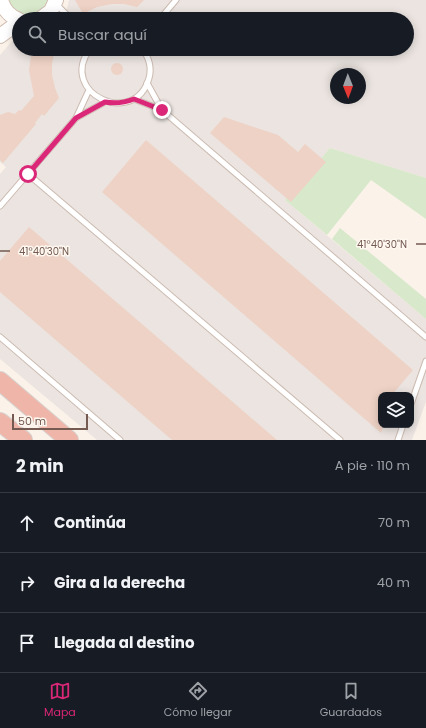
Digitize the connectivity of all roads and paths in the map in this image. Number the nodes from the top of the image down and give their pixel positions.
1 (176, 0) edge
2 (55, 2) edge
3 (1, 6) edge
4 (49, 12) edge
5 (64, 12) edge
6 (166, 12) edge
7 (12, 16) edge
8 (12, 27) edge
9 (0, 36) edge
10 (86, 56) edge
11 (147, 56) edge
12 (147, 83) junction
13 (89, 90) junction
14 (134, 99) junction
15 (105, 102) junction
16 (162, 110) junction
17 (76, 118) junction
18 (28, 174) junction
19 (0, 206) edge
20 (426, 336) edge
21 (0, 337) edge
22 (426, 361) edge
23 (0, 381) edge
24 (414, 395) edge
25 (0, 422) edge
26 (402, 428) edge
27 (23, 440) edge
28 (69, 440) edge
29 (120, 440) edge
30 (340, 440) edge
31 (398, 440) edge

1 - 6 lane
2 - 4 street
2 - 5 lane
3 - 7 street
8 - 9 street
10 - 13 lane
11 - 12 lane
12 - 14 lane
12 - 16 lane
13 - 15 lane
13 - 17 lane
14 - 15 lane
14 - 16 lane
15 - 17 lane
16 - 20 lane
17 - 18 lane
18 - 19 lane
18 - 30 lane
21 - 29 lane
22 - 24 lane
23 - 28 highway
25 - 27 highway
26 - 31 lane

